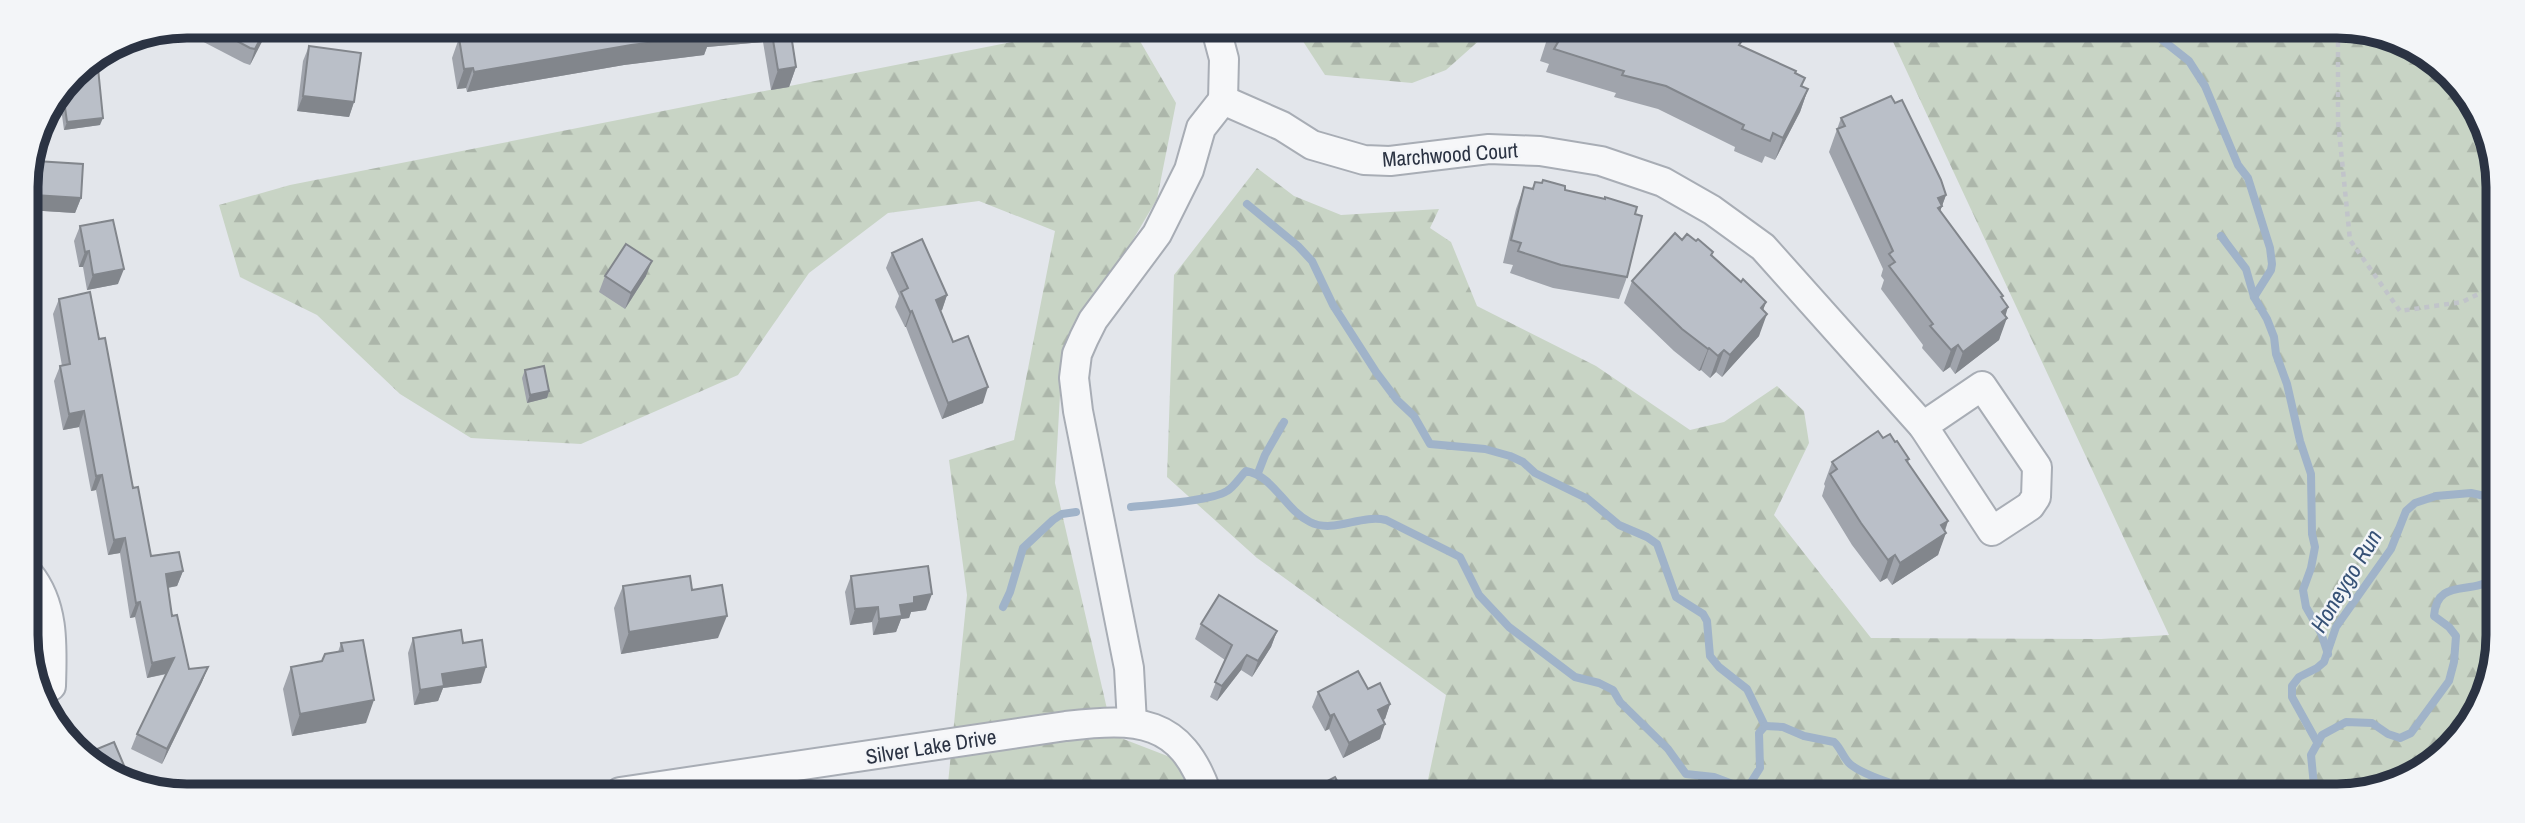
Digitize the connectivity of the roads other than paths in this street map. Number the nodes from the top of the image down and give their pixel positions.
1 (1219, 39) edge
2 (1223, 100) junction
3 (1923, 426) junction
4 (38, 587) edge
5 (51, 686) dead end
6 (1132, 723) junction
7 (674, 784) edge
8 (1204, 784) edge

1 - 2 street
2 - 3 street, Marchwood Court
2 - 6 street
3 - 3 street, Marchwood Court
4 - 5 street
6 - 7 street, Silver Lake Drive
6 - 8 street, Silver Lake Drive

